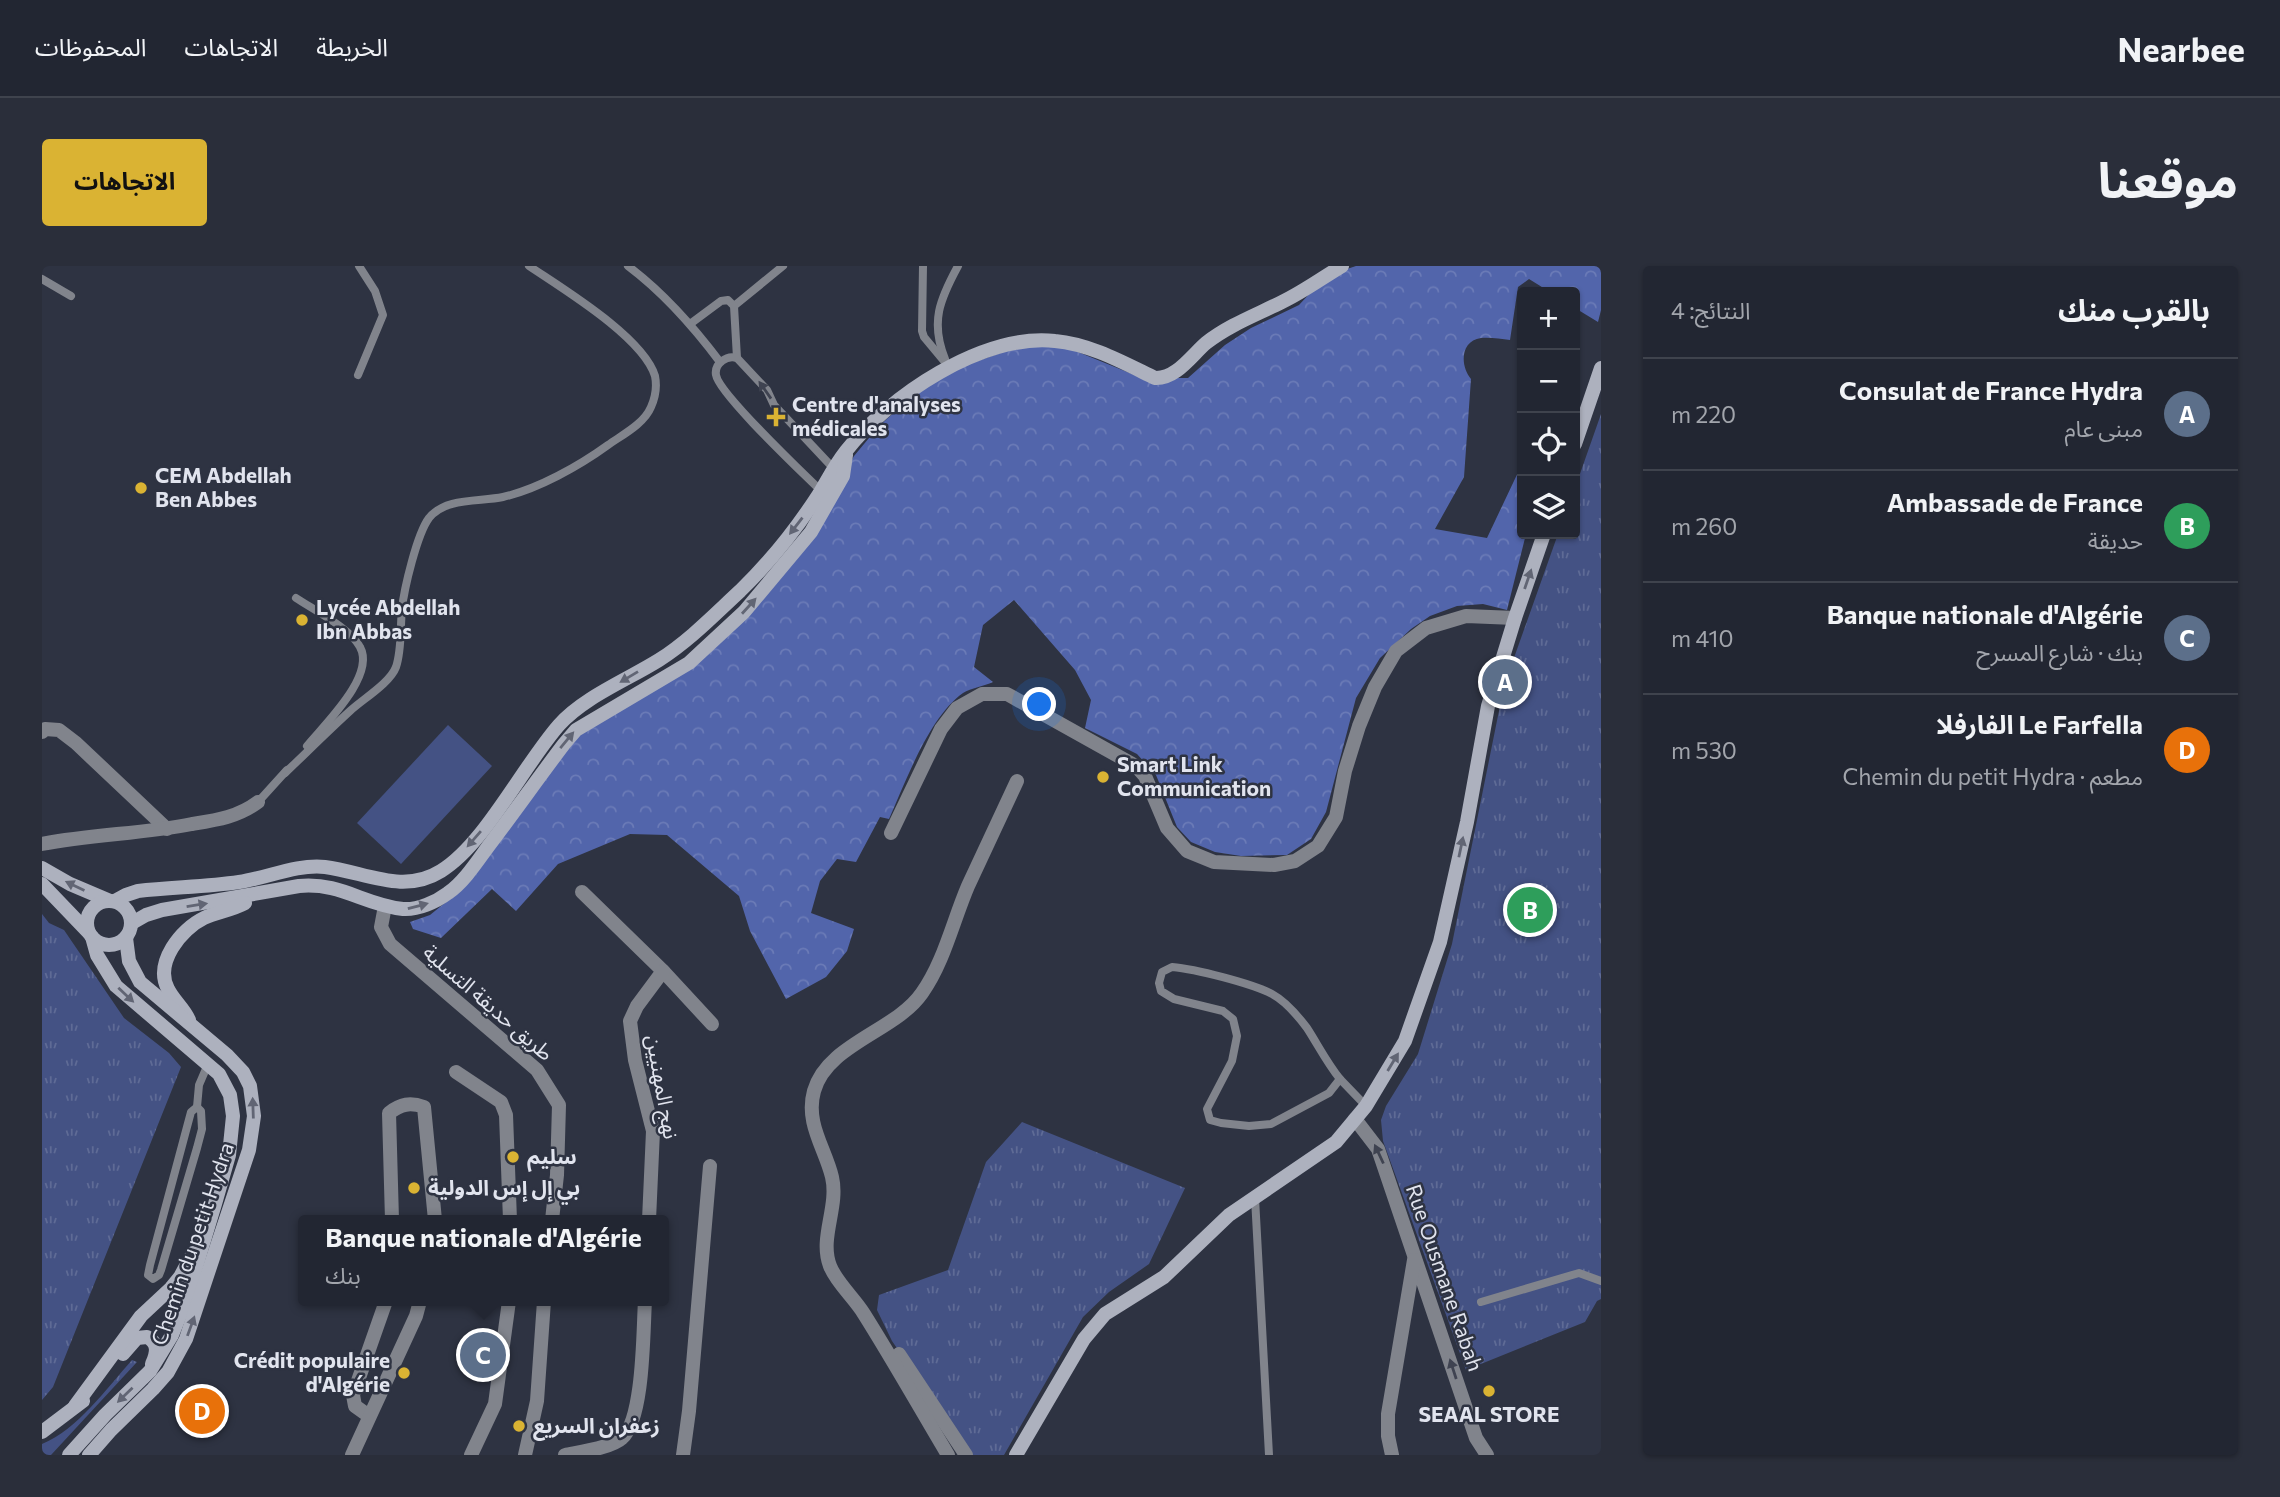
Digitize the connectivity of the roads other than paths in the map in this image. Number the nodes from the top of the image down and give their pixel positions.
1 (359, 266) edge
2 (529, 266) edge
3 (628, 266) edge
4 (783, 266) edge
5 (923, 266) edge
6 (958, 266) edge
7 (1342, 266) edge
8 (42, 279) edge
9 (71, 296) dead end
10 (734, 306) junction
11 (690, 324) junction
12 (737, 358) junction
13 (720, 362) junction
14 (949, 367) junction
15 (1601, 368) edge
16 (358, 375) dead end
17 (1580, 429) edge
18 (838, 472) junction
19 (825, 496) junction
20 (1542, 539) edge
21 (296, 598) dead end
22 (1515, 618) junction
23 (42, 732) edge
24 (285, 773) junction
25 (1017, 780) dead end
26 (258, 802) joint
27 (167, 829) junction
28 (891, 833) dead end
29 (42, 844) edge
30 (42, 868) edge
31 (42, 884) edge
32 (582, 892) dead end
33 (255, 895) junction
34 (112, 901) junction
35 (385, 906) junction
36 (132, 923) junction
37 (90, 935) junction
38 (126, 938) junction
39 (663, 971) junction
40 (712, 1024) dead end
41 (191, 1025) junction
42 (208, 1064) junction
43 (456, 1072) dead end
44 (1340, 1079) junction
45 (1366, 1106) junction
46 (197, 1107) junction
47 (1355, 1119) junction
48 (710, 1166) dead end
49 (1255, 1198) junction
50 (215, 1204) junction
51 (392, 1215) edge
52 (435, 1215) edge
53 (510, 1215) edge
54 (553, 1215) edge
55 (649, 1215) edge
56 (1415, 1256) junction
57 (1601, 1281) edge
58 (1481, 1302) dead end
59 (384, 1306) edge
60 (419, 1306) edge
61 (508, 1306) edge
62 (544, 1306) edge
63 (645, 1306) edge
64 (862, 1310) junction
65 (150, 1371) junction
66 (75, 1406) junction
67 (369, 1416) junction
68 (42, 1432) edge
69 (69, 1455) edge
70 (89, 1455) edge
71 (352, 1455) edge
72 (471, 1455) edge
73 (525, 1455) edge
74 (565, 1455) edge
75 (683, 1455) edge
76 (948, 1455) edge
77 (966, 1455) edge
78 (1016, 1455) edge
79 (1269, 1455) edge
80 (1392, 1455) edge
81 (1487, 1455) edge

1 - 16 lane
2 - 24 lane
3 - 11 lane
4 - 10 lane
5 - 14 lane
6 - 14 lane
7 - 14 main road
8 - 9 lane
10 - 11 lane
10 - 12 lane
11 - 13 lane
12 - 13 lane
18 -> 12 lane
13 - 19 lane
14 - 18 main road
15 - 17 main road
18 - 19 main road
19 -> 34 main road
35 -> 19 main road
22 -> 20 main road
21 - 24 lane
22 - 28 street
45 -> 22 main road
23 - 27 street
24 - 26 lane
25 - 64 street
26 - 27 street
27 - 29 street
34 -> 30 main road
31 - 37 main road
32 - 39 street
33 - 35 main road
36 -> 33 main road
33 - 41 main road
34 - 36 main road
34 - 37 main road
35 - 54 street, طريق حديقة التسلية
36 - 38 main road
37 - 38 main road
37 -> 42 main road, Chemin du petit Hydra
38 - 41 main road, Chemin du petit Hydra
39 - 40 street
39 - 55 street, نهج المهنيين
70 -> 41 main road, Chemin du petit Hydra
42 - 46 lane
42 - 50 main road, Chemin du petit Hydra
43 - 53 street
44 - 44 lane
44 - 45 lane
45 - 47 main road
46 - 46 lane
47 - 49 main road
56 -> 47 street, Rue Ousmane Rabah
48 - 75 street
49 - 78 main road
49 - 79 lane
50 - 65 main road, Chemin du petit Hydra
50 - 66 main road
51 - 52 street
56 - 80 street
81 -> 56 street, Rue Ousmane Rabah
57 - 58 lane
59 - 67 street
60 - 67 street
61 - 72 street
62 - 73 street
63 - 74 street
64 - 76 street
64 - 77 street
65 - 66 main road
65 -> 69 main road, Chemin du petit Hydra
66 - 68 main road
67 - 71 street

